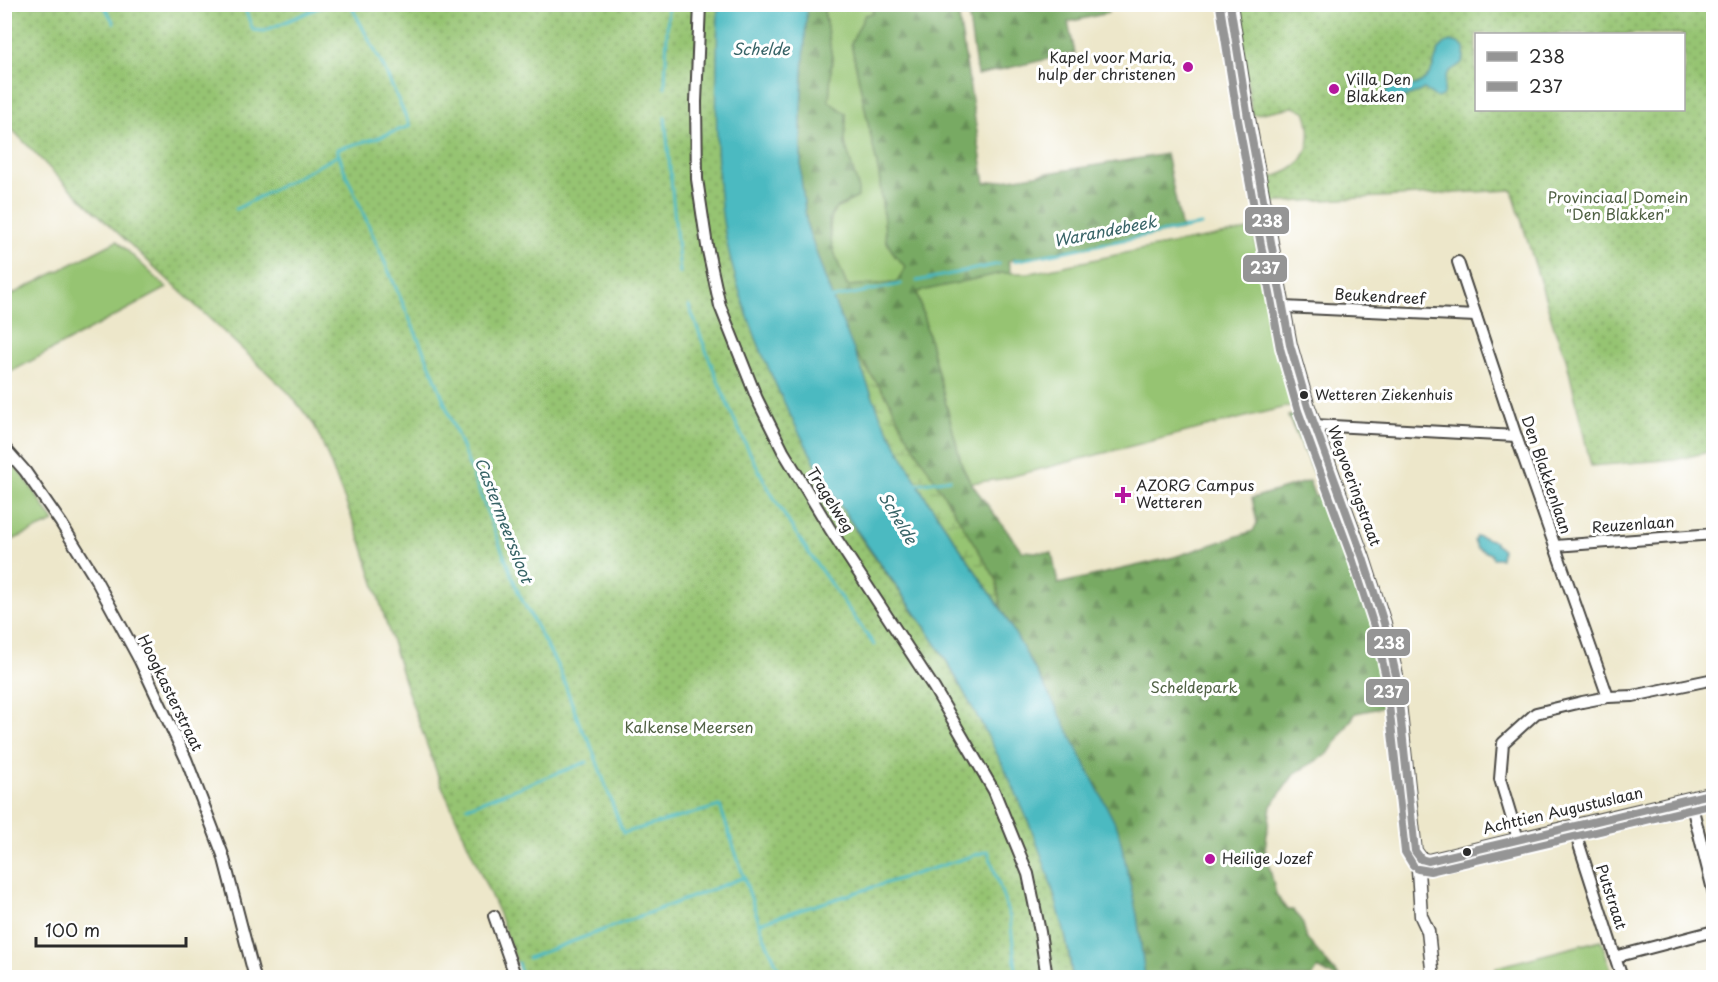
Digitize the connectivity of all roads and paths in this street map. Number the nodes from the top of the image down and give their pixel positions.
1 (700, 4) edge
2 (1230, 4) edge
3 (1458, 262) dead end
4 (1283, 307) junction
5 (1476, 316) junction
6 (1314, 426) junction
7 (1516, 436) junction
8 (4, 447) edge
9 (1713, 534) edge
10 (1555, 546) junction
11 (1713, 679) edge
12 (1608, 697) junction
13 (1713, 793) edge
14 (1690, 798) junction
15 (1573, 826) junction
16 (1518, 839) junction
17 (1421, 859) junction
18 (1713, 894) edge
19 (494, 916) dead end
20 (1713, 931) edge
21 (1615, 957) junction
22 (255, 978) edge
23 (516, 978) edge
24 (1047, 978) edge
25 (1433, 978) edge
26 (1622, 978) edge

1 - 24 street, Tragelweg
2 - 4 main road, Wegvoeringstraat
3 - 5 street, Den Blakkenlaan
4 - 5 street, Beukendreef
4 - 6 main road, Wegvoeringstraat
5 - 7 street, Den Blakkenlaan
6 - 7 street
6 - 17 main road, Wegvoeringstraat
7 - 10 street, Den Blakkenlaan
8 - 22 street, Hoogkasterstraat
9 - 10 street, Reuzenlaan
10 - 12 street, Den Blakkenlaan
11 - 12 street
12 - 16 street
13 - 14 main road, Achttien Augustuslaan
14 - 15 main road, Achttien Augustuslaan
14 - 18 street
15 - 16 main road, Achttien Augustuslaan
15 - 21 street, Putstraat
16 - 17 main road, Achttien Augustuslaan
17 - 25 street, Wegvoeringstraat
19 - 23 street
20 - 21 street
21 - 26 street, Putstraat

